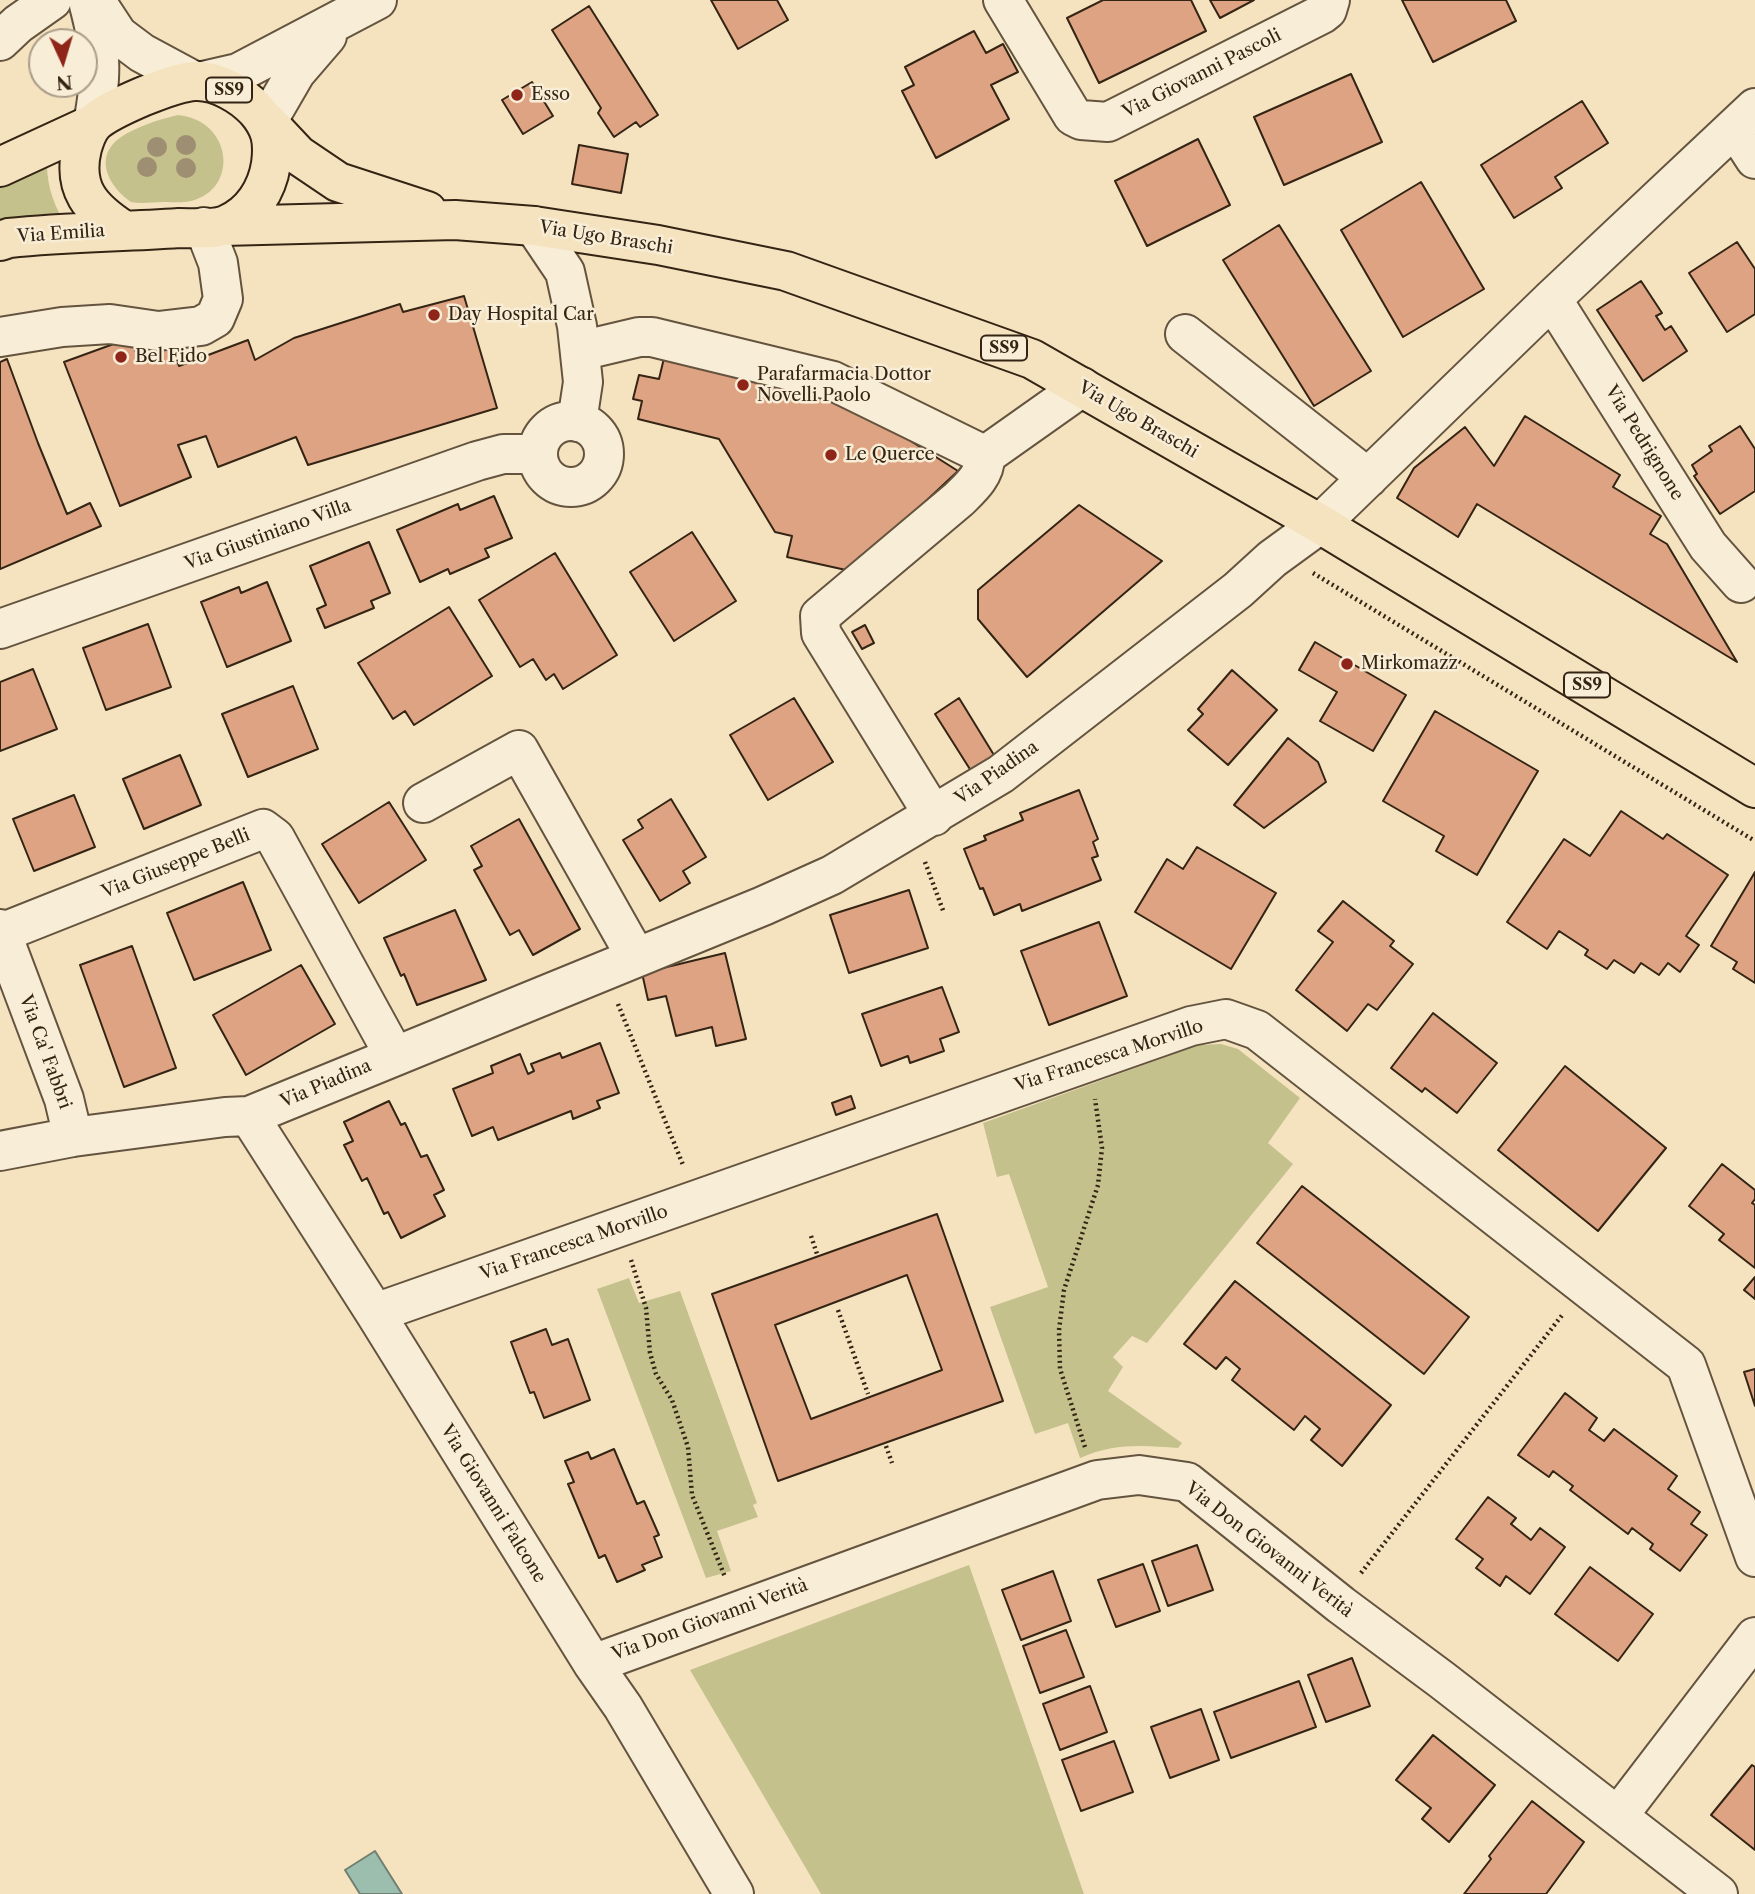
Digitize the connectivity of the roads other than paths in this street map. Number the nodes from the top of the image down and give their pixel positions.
1 (52, 0) edge
2 (88, 0) edge
3 (95, 0) edge
4 (1003, 0) edge
5 (1330, 0) edge
6 (362, 8) edge
7 (0, 41) edge
8 (198, 81) junction
9 (267, 122) junction
10 (93, 124) junction
11 (1748, 131) edge
12 (0, 167) edge
13 (455, 220) junction
14 (534, 226) junction
15 (214, 227) junction
16 (123, 230) junction
17 (0, 242) edge
18 (1552, 299) junction
19 (1185, 334) dead end
20 (0, 337) edge
21 (580, 351) junction
22 (1082, 387) junction
23 (577, 422) junction
24 (538, 454) junction
25 (983, 457) junction
26 (1368, 478) junction
27 (1320, 524) junction
28 (1741, 583) dead end
29 (0, 629) edge
30 (1755, 788) edge
31 (423, 803) dead end
32 (923, 822) junction
33 (1, 931) edge
34 (636, 957) junction
35 (394, 1055) junction
36 (249, 1116) junction
37 (73, 1137) junction
38 (0, 1151) edge
39 (375, 1313) junction
40 (1755, 1557) edge
41 (1755, 1637) edge
42 (593, 1664) junction
43 (1618, 1816) junction
44 (734, 1894) edge
45 (1718, 1894) edge

1 - 7 street
2 - 10 street
3 - 8 street
4 - 5 street, Via Giovanni Pascoli
6 - 8 street
6 - 9 street
8 - 9 main road, SS9
8 - 10 main road, SS9
9 - 13 main road, Via Ugo Braschi / SS9
9 - 15 main road, SS9
10 - 12 main road, SS9
10 - 16 main road, Via Emilia
11 - 18 street
13 - 14 main road, Via Ugo Braschi / SS9
13 - 15 main road, Via Ugo Braschi / SS9
14 - 21 street
14 - 22 main road, Via Ugo Braschi / SS9
15 - 16 main road, Via Emilia / SS9
15 - 20 street
16 - 17 main road, Via Emilia / SS9
18 - 26 street
18 - 28 street, Via Pedrignone
19 - 26 street
21 - 23 street
21 - 25 street
22 - 25 street
22 - 27 main road, Via Ugo Braschi / SS9
23 - 24 street
23 - 24 street
24 - 29 street, Via Giustiniano Villa
25 - 32 street
26 - 27 street
27 - 30 main road, Via Ugo Braschi / SS9
27 - 32 street, Via Piadina
31 - 34 street
32 - 34 street, Via Piadina
33 - 35 street, Via Giuseppe Belli
33 - 37 street, Via Ca' Fabbri
34 - 35 street, Via Piadina
35 - 36 street, Via Piadina
36 - 37 street, Via Piadina
36 - 39 street, Via Giovanni Falcone
37 - 38 street, Via Piadina
39 - 40 street, Via Francesca Morvillo
39 - 42 street, Via Giovanni Falcone
41 - 43 street
42 - 43 street, Via Don Giovanni Verità
42 - 44 street, Via Giovanni Falcone
43 - 45 street, Via Don Giovanni Verità

